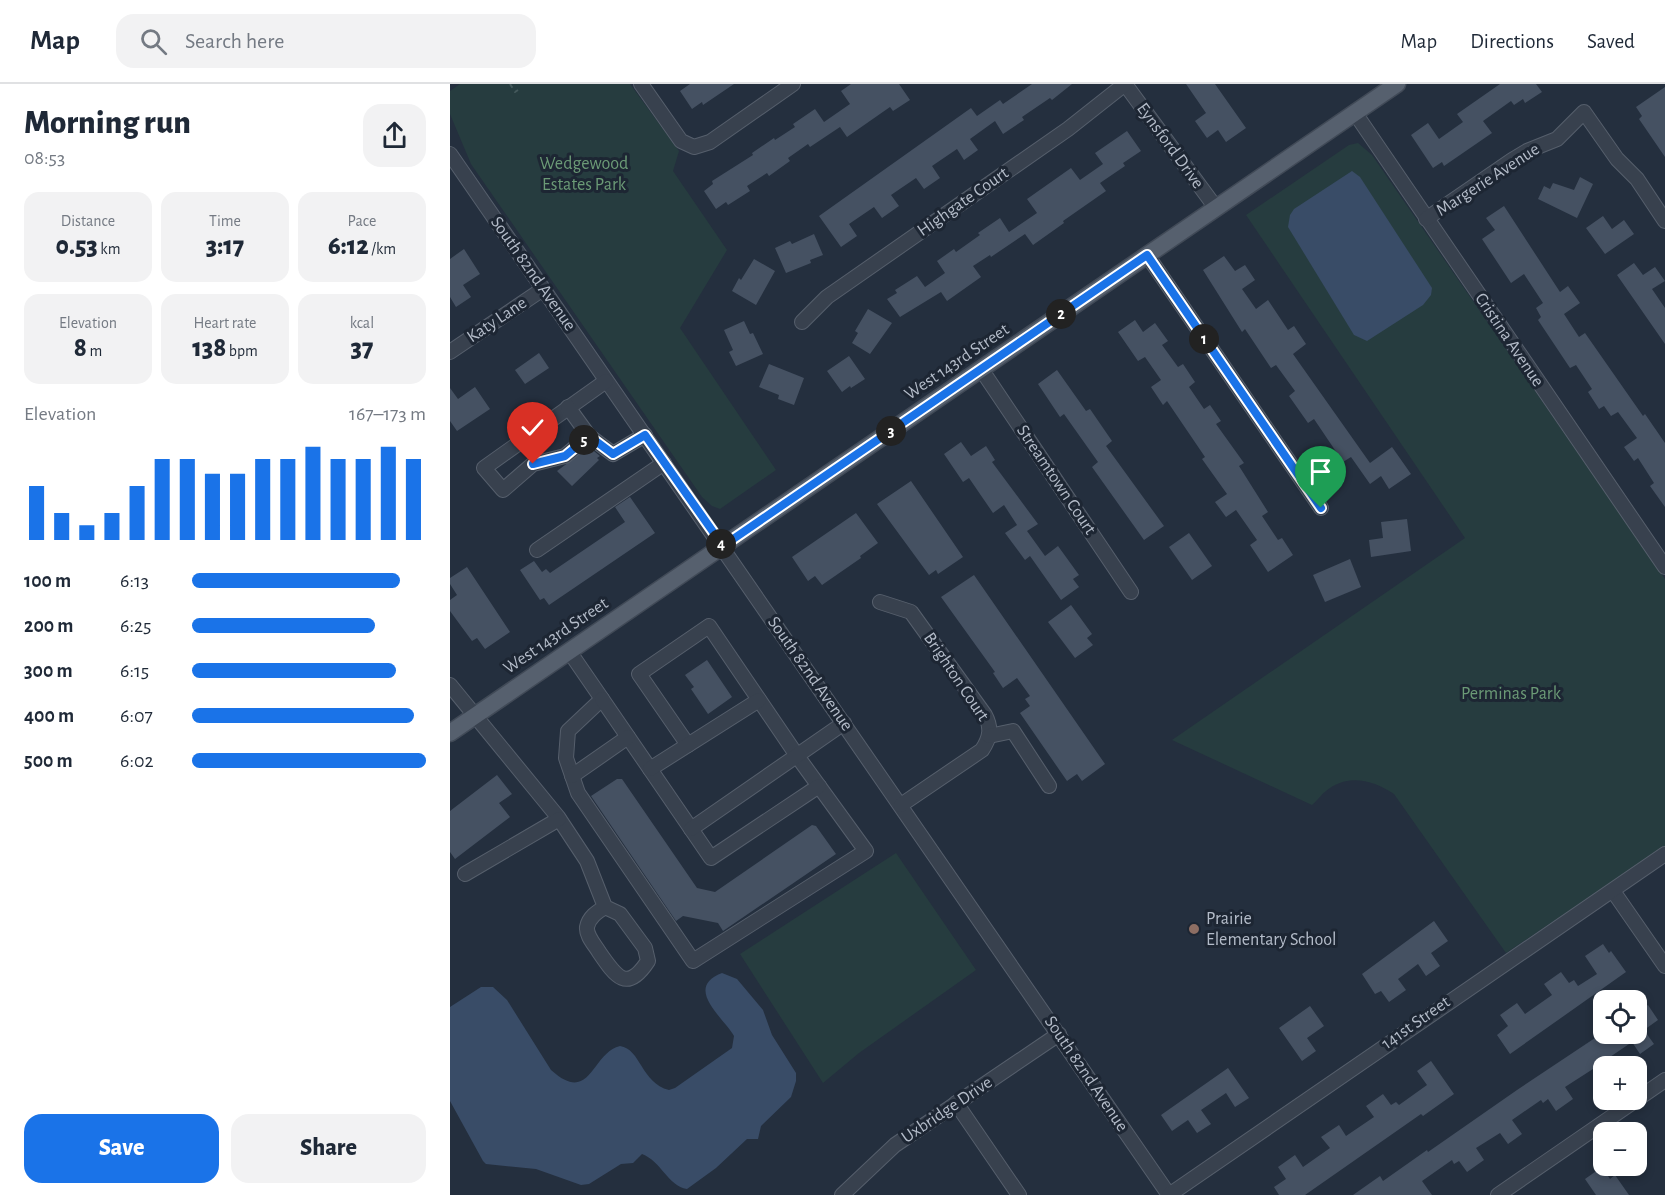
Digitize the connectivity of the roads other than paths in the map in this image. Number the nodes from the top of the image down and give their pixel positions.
1 (641, 84) edge
2 (793, 84) edge
3 (1125, 84) edge
4 (1397, 84) edge
5 (1355, 112) junction
6 (450, 153) edge
7 (1216, 208) junction
8 (1426, 219) junction
9 (1665, 220) edge
10 (1147, 255) junction
11 (543, 289) junction
12 (802, 322) dead end
13 (450, 352) edge
14 (981, 369) junction
15 (606, 381) junction
16 (568, 407) junction
17 (645, 435) junction
18 (589, 436) junction
19 (664, 463) junction
20 (1321, 508) dead end
21 (723, 546) junction
22 (537, 550) dead end
23 (1665, 567) edge
24 (1131, 592) dead end
25 (880, 602) dead end
26 (569, 651) junction
27 (450, 685) edge
28 (602, 699) junction
29 (759, 700) junction
30 (475, 716) junction
31 (844, 723) junction
32 (450, 733) edge
33 (989, 736) junction
34 (628, 737) junction
35 (688, 745) junction
36 (797, 755) junction
37 (650, 769) junction
38 (572, 776) junction
39 (819, 786) junction
40 (1049, 786) dead end
41 (901, 805) junction
42 (559, 819) junction
43 (691, 829) junction
44 (1665, 854) edge
45 (465, 874) dead end
46 (1614, 891) junction
47 (605, 907) junction
48 (1665, 966) edge
49 (1059, 1034) junction
50 (1665, 1080) edge
51 (956, 1102) junction
52 (842, 1195) edge
53 (1019, 1195) edge
54 (1169, 1195) edge
55 (1498, 1195) edge

1 - 2 street
3 - 7 street, Eynsford Drive
3 - 12 street, Highgate Court
4 - 5 main road, West 143rd Street
5 - 7 main road, West 143rd Street
5 - 8 street, Cristina Avenue
6 - 11 street, South 82nd Avenue
7 - 10 main road, West 143rd Street
8 - 9 street, Margerie Avenue
8 - 23 street, Cristina Avenue
10 - 14 main road, West 143rd Street
10 - 20 street
11 - 13 street, Katy Lane
11 - 15 street, South 82nd Avenue
14 - 21 main road, West 143rd Street
14 - 24 street, Streamtown Court
15 - 16 street
15 - 17 street, South 82nd Avenue
16 - 18 street
16 - 18 street
17 - 18 street
17 - 19 street, South 82nd Avenue
19 - 21 street, South 82nd Avenue
19 - 22 street
21 - 26 main road, West 143rd Street
21 - 31 street, South 82nd Avenue
25 - 33 street, Brighton Court
26 - 28 street
26 - 30 main road, West 143rd Street
27 - 30 street
28 - 34 street
28 - 38 street
29 - 35 street
29 - 35 street
29 - 36 street
30 - 32 main road, West 143rd Street
30 - 42 street
31 - 36 street
31 - 41 street, South 82nd Avenue
33 - 40 street
33 - 41 street, Brighton Court
34 - 37 street
34 - 38 street
35 - 37 street
36 - 39 street
36 - 43 street
37 - 43 street
38 - 39 street
39 - 43 street
41 - 49 street, South 82nd Avenue
42 - 45 street
42 - 47 street
44 - 46 street, 141st Street
46 - 48 street
46 - 54 street, 141st Street
47 - 47 street
49 - 51 street, Uxbridge Drive
49 - 54 street, South 82nd Avenue
50 - 55 street
51 - 52 street, Uxbridge Drive
51 - 53 street

